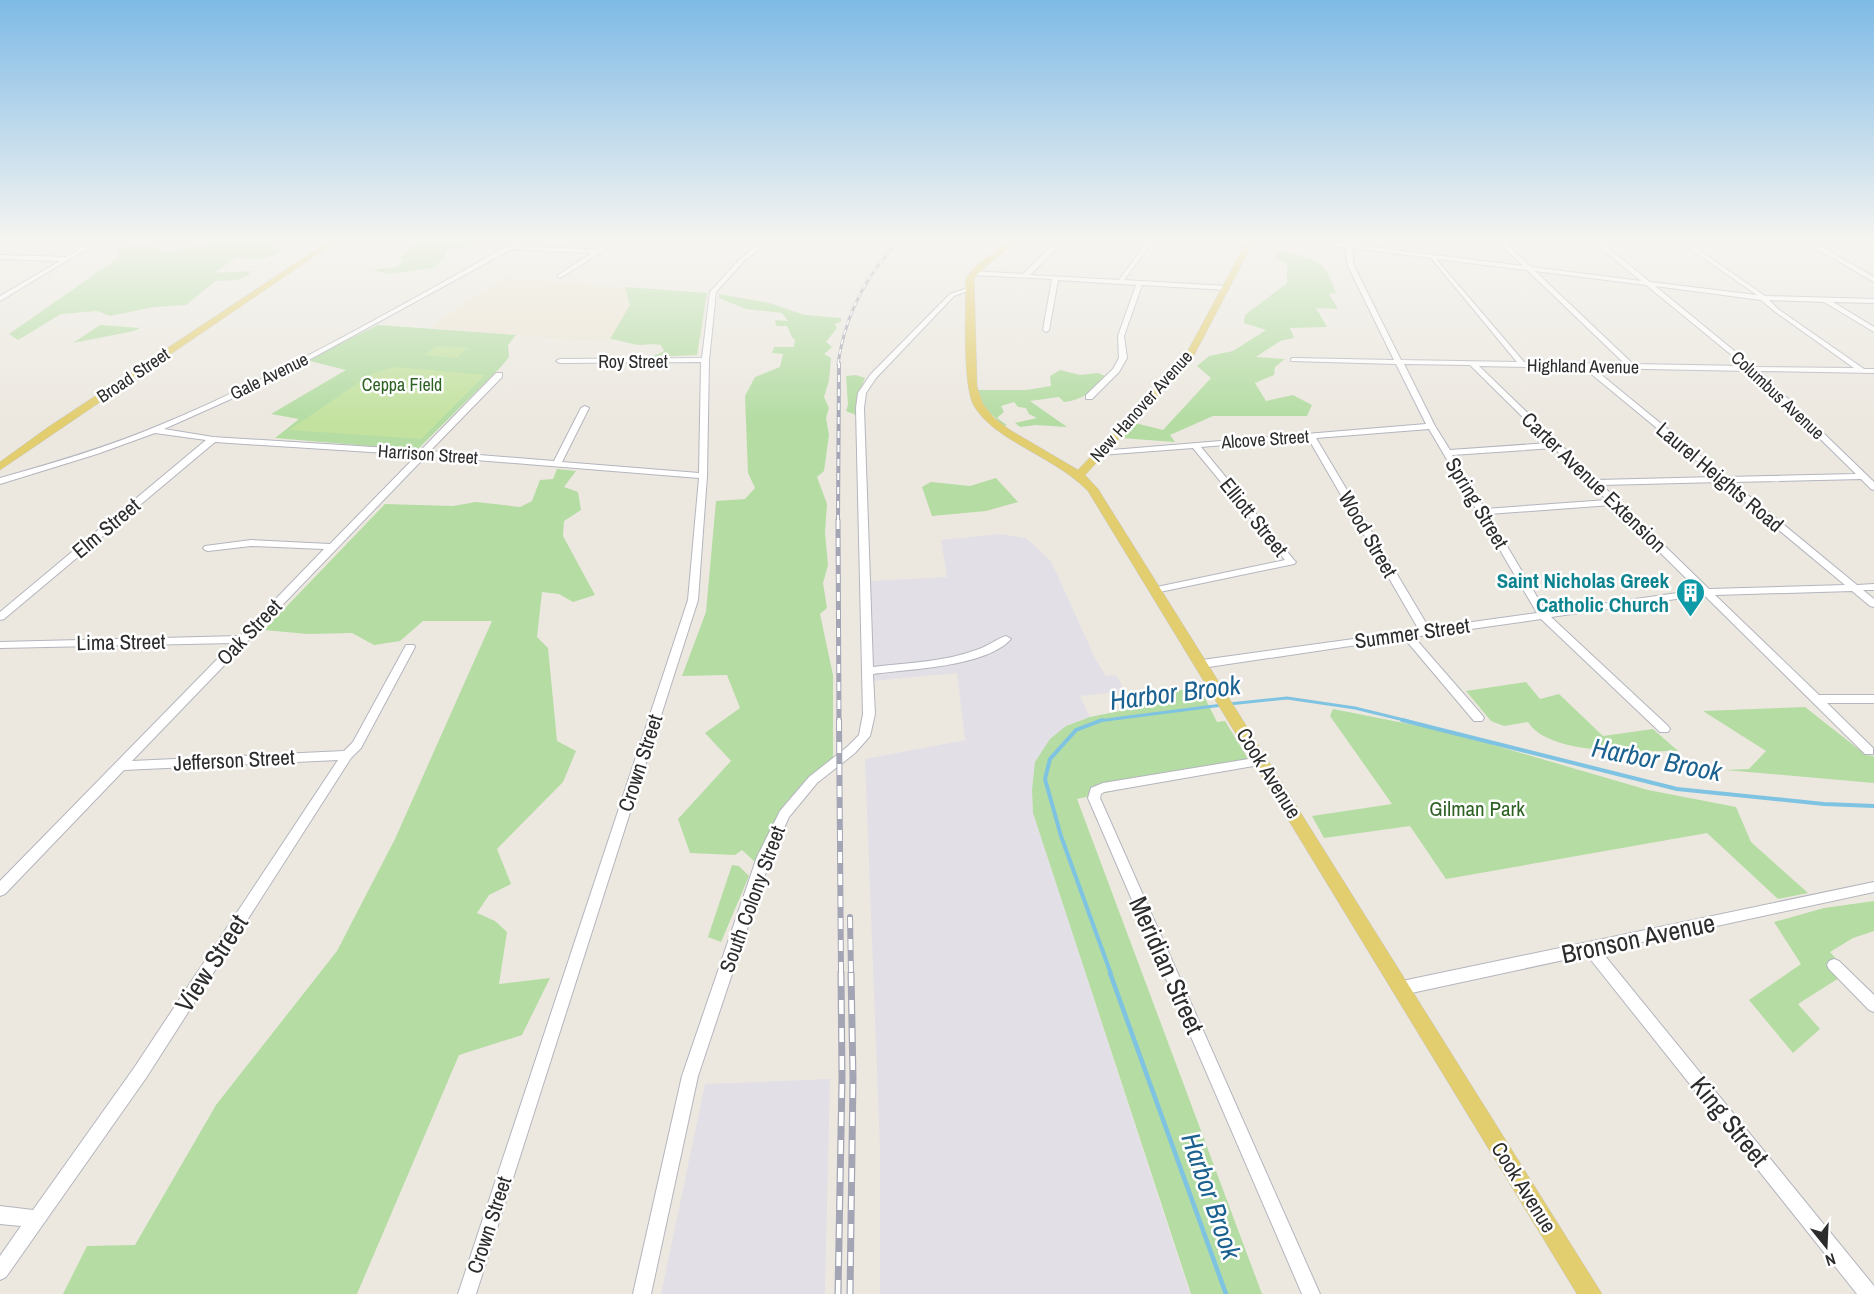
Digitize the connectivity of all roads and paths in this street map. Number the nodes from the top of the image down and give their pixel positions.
1 (247, 299) edge
2 (416, 299) edge
3 (711, 299) edge
4 (948, 299) edge
5 (970, 299) edge
6 (1051, 299) edge
7 (1134, 299) edge
8 (1220, 299) edge
9 (1368, 299) edge
10 (1467, 299) edge
11 (1562, 299) edge
12 (1668, 299) edge
13 (1765, 299) edge
14 (1807, 299) edge
15 (1826, 300) junction
16 (1874, 301) edge
17 (1046, 330) dead end
18 (1874, 330) edge
19 (705, 360) junction
20 (1293, 360) dead end
21 (560, 361) dead end
22 (1398, 362) junction
23 (1473, 364) junction
24 (1523, 365) junction
25 (1586, 366) junction
26 (1632, 367) junction
27 (1753, 369) junction
28 (1862, 371) junction
29 (1874, 371) edge
30 (500, 375) dead end
31 (1089, 397) dead end
32 (585, 408) dead end
33 (1431, 426) junction
34 (154, 430) junction
35 (1311, 436) junction
36 (213, 439) junction
37 (1195, 445) junction
38 (1556, 445) junction
39 (423, 453) junction
40 (1100, 453) junction
41 (1448, 453) junction
42 (556, 464) junction
43 (0, 467) edge
44 (1079, 475) junction
45 (703, 476) junction
46 (1862, 476) junction
47 (1723, 479) junction
48 (0, 481) edge
49 (1595, 483) junction
50 (1874, 487) edge
51 (1614, 502) junction
52 (1484, 512) junction
53 (331, 547) junction
54 (208, 548) dead end
55 (1854, 587) junction
56 (1874, 587) edge
57 (1155, 590) junction
58 (1705, 592) junction
59 (1874, 604) edge
60 (1543, 615) junction
61 (0, 618) edge
62 (1425, 631) junction
63 (1406, 634) junction
64 (243, 639) junction
65 (1006, 639) dead end
66 (0, 645) edge
67 (410, 647) dead end
68 (1202, 664) junction
69 (867, 671) junction
70 (1815, 699) junction
71 (1874, 699) edge
72 (1478, 718) dead end
73 (1664, 729) dead end
74 (1869, 751) dead end
75 (347, 755) junction
76 (1261, 760) junction
77 (120, 766) junction
78 (1874, 887) edge
79 (0, 890) edge
80 (1590, 948) junction
81 (1834, 965) dead end
82 (1402, 988) junction
83 (1874, 1005) edge
84 (0, 1215) edge
85 (37, 1219) junction
86 (0, 1271) edge
87 (466, 1294) edge
88 (642, 1294) edge
89 (1311, 1294) edge
90 (1590, 1294) edge
91 (1869, 1294) edge

1 - 43 main road, Broad Street
2 - 34 street, Gale Avenue
3 - 19 street, Crown Street
4 - 69 street, South Colony Street
5 - 44 main road, Cook Avenue
6 - 17 street
7 - 31 street
8 - 40 main road, New Hanover Avenue
9 - 22 street, Spring Street
10 - 24 street
11 - 26 street
12 - 27 street, Columbus Avenue
13 - 28 street
14 - 15 street
15 - 16 street
15 - 18 street
19 - 21 street, Roy Street
19 - 45 street, Crown Street
20 - 22 street, Highland Avenue
22 - 23 street, Highland Avenue
22 - 33 street, Spring Street
23 - 24 street, Highland Avenue
23 - 38 street, Carter Avenue Extension
24 - 25 street, Highland Avenue
25 - 26 street, Highland Avenue
25 - 47 street, Laurel Heights Road
26 - 27 street, Highland Avenue
27 - 28 street, Highland Avenue
27 - 46 street, Columbus Avenue
28 - 29 street, Highland Avenue
30 - 39 street, Oak Street
32 - 42 street
33 - 35 street, Alcove Street
33 - 41 street, Spring Street
34 - 36 street, Harrison Street
34 - 48 street, Gale Avenue
35 - 37 street, Alcove Street
35 - 62 street, Wood Street
36 - 39 street, Harrison Street
36 - 61 street, Elm Street
37 - 40 street, Alcove Street
37 - 57 street, Elliott Street
38 - 41 street
38 - 49 street, Carter Avenue Extension
39 - 42 street, Harrison Street
39 - 53 street, Oak Street
40 - 44 main road, New Hanover Avenue
41 - 52 street, Spring Street
42 - 45 street, Harrison Street
44 - 57 main road, Cook Avenue
45 - 87 street, Crown Street
46 - 47 street
46 - 50 street, Columbus Avenue
47 - 49 street
47 - 55 street, Laurel Heights Road
49 - 51 street, Carter Avenue Extension
51 - 52 street
51 - 58 street, Carter Avenue Extension
52 - 60 street, Spring Street
53 - 54 street
53 - 64 street, Oak Street
55 - 56 street, Summer Street
55 - 58 street, Summer Street
55 - 59 street, Laurel Heights Road
57 - 68 main road, Cook Avenue
58 - 60 street, Summer Street
58 - 70 street, Carter Avenue Extension
60 - 62 street, Summer Street
60 - 73 street, Spring Street
62 - 63 street, Summer Street
63 - 68 street, Summer Street
63 - 72 street
64 - 66 street, Lima Street
64 - 77 street, Oak Street
65 - 69 street
67 - 75 street, View Street
68 - 76 main road, Cook Avenue
69 - 88 street, South Colony Street
70 - 71 street
70 - 74 street, Carter Avenue Extension
75 - 77 street, Jefferson Street
75 - 85 street, View Street
76 - 82 main road, Cook Avenue
76 - 89 street, Meridian Street
77 - 79 street, Oak Street
78 - 80 street, Bronson Avenue
80 - 82 street, Bronson Avenue
80 - 91 street, King Street
81 - 83 street
82 - 90 main road, Cook Avenue
84 - 85 street
85 - 86 street, View Street

